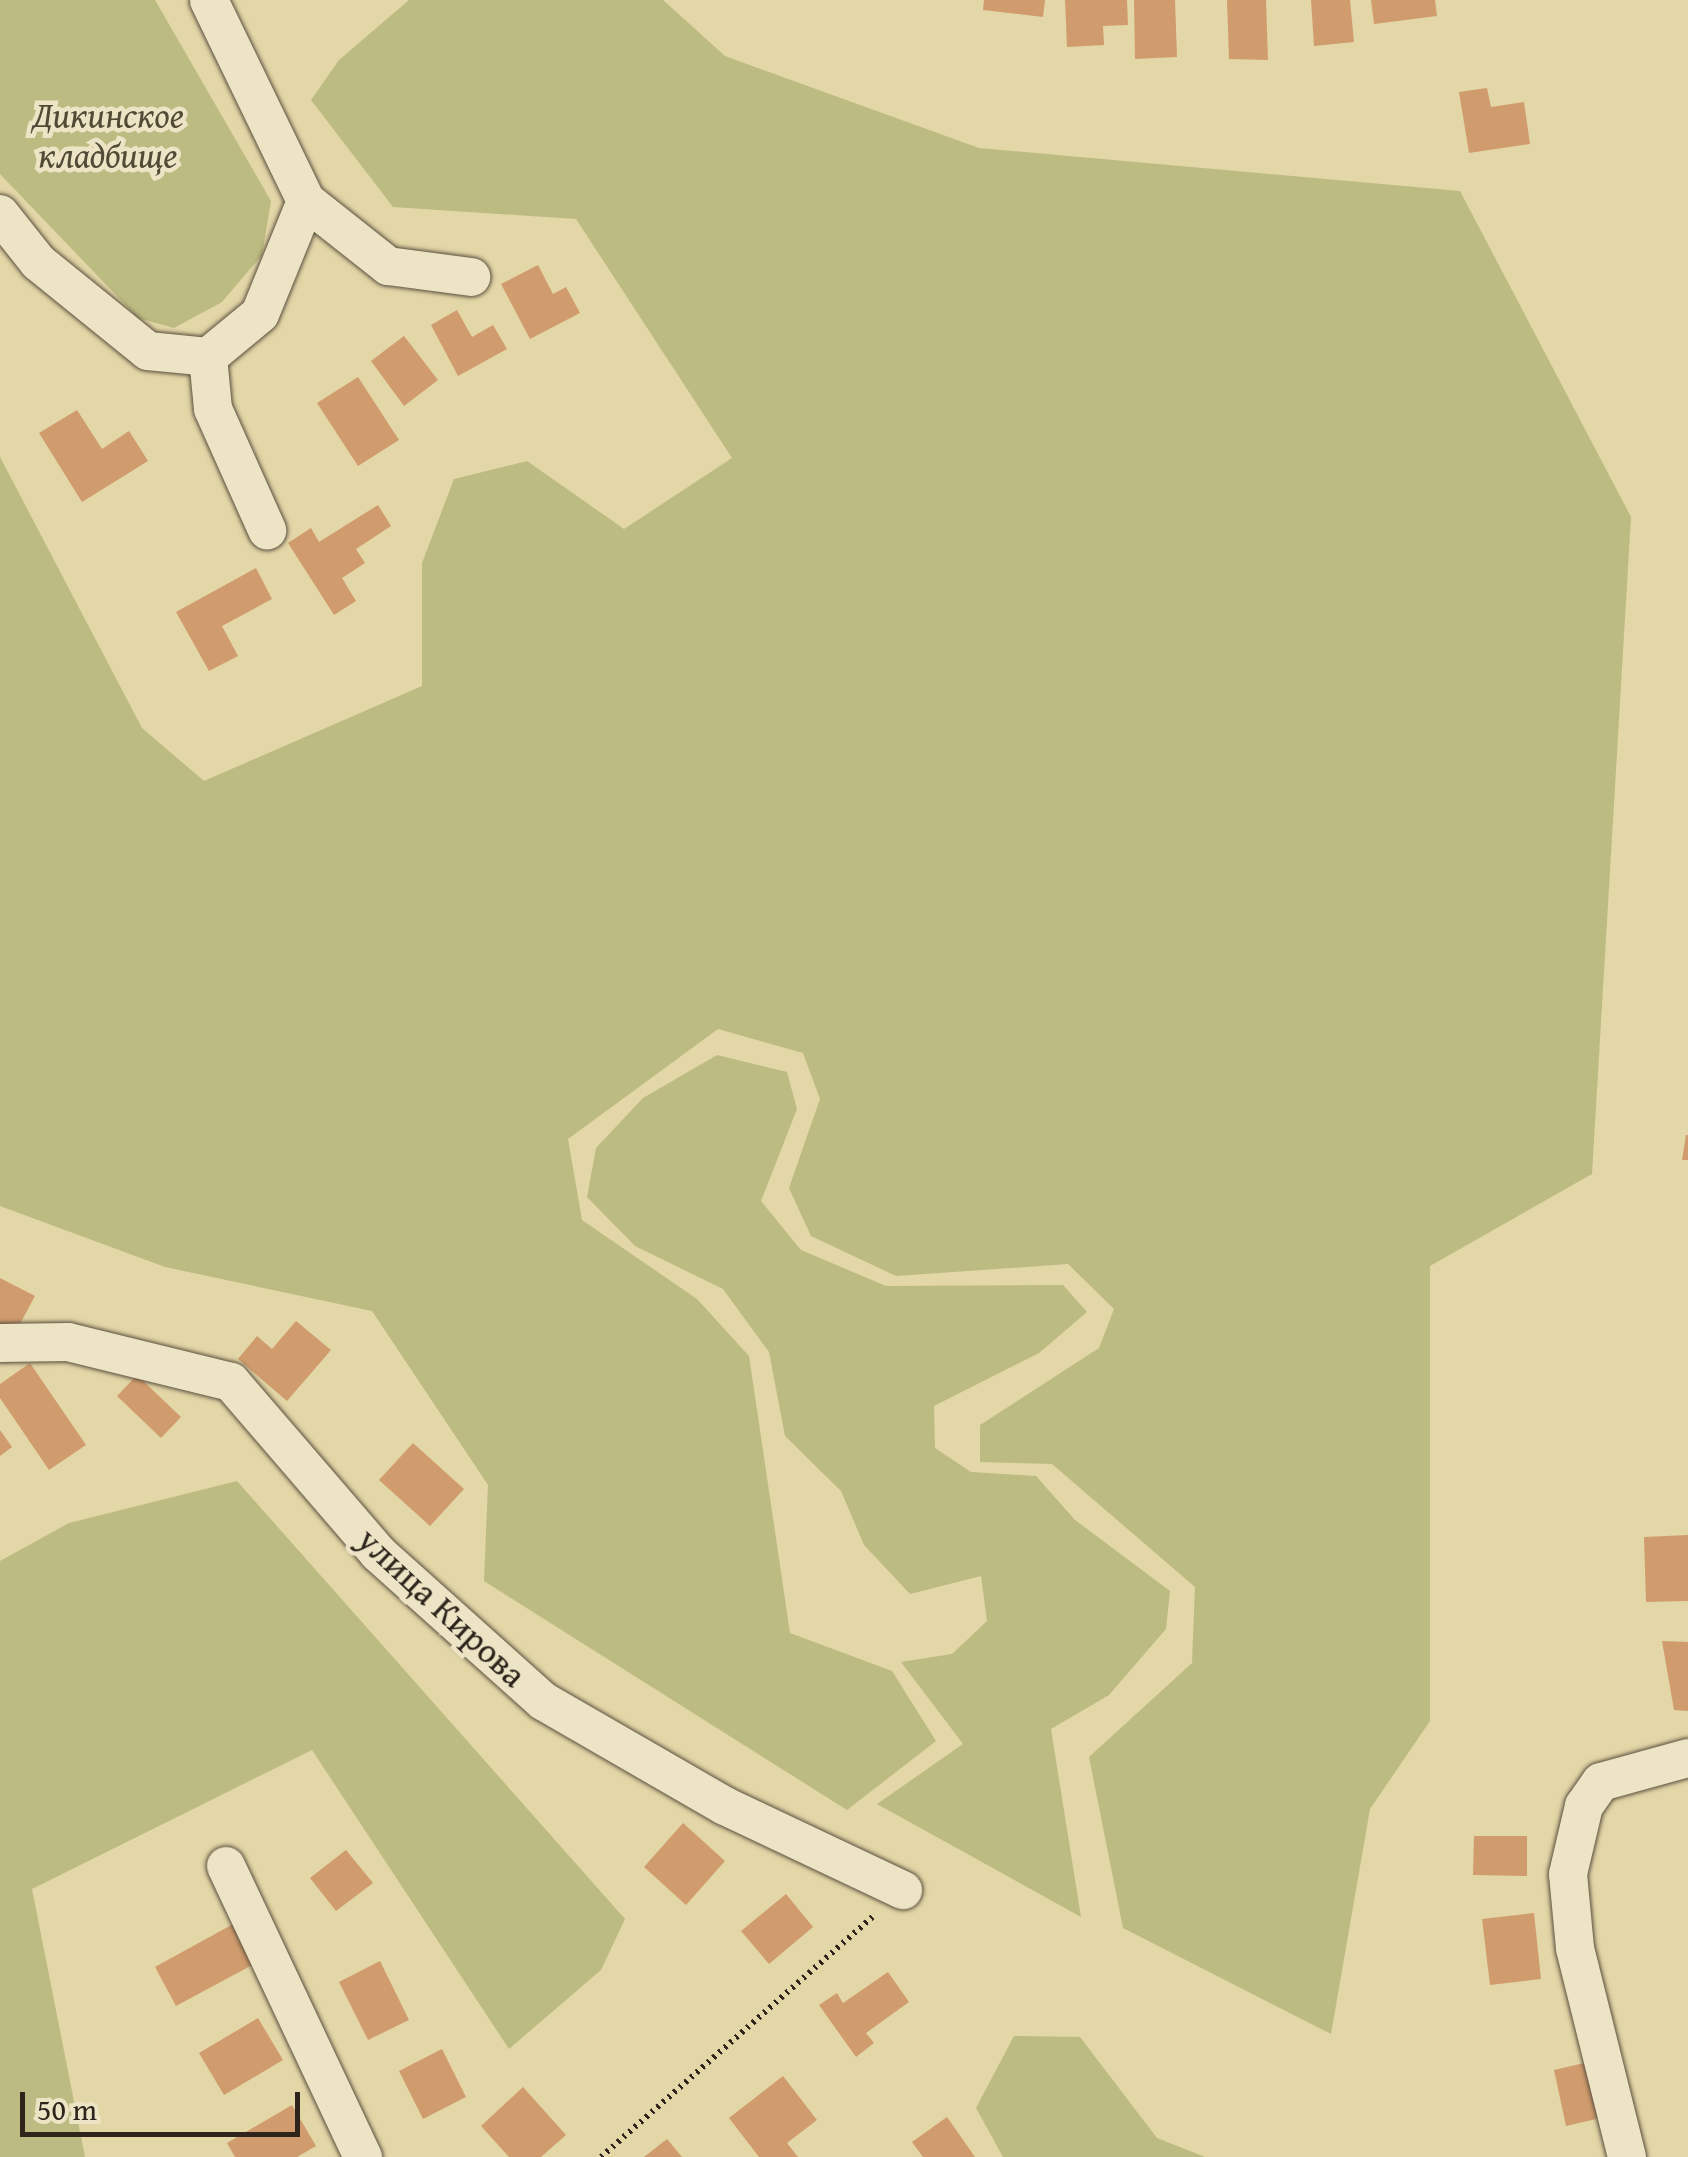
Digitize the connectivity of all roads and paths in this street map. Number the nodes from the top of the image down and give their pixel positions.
1 (209, 0) edge
2 (306, 200) junction
3 (0, 214) edge
4 (471, 276) dead end
5 (208, 357) junction
6 (267, 530) dead end
7 (0, 1343) edge
8 (1688, 1758) edge
9 (226, 1866) dead end
10 (902, 1890) joint
11 (363, 2157) edge
12 (601, 2157) edge
13 (1627, 2157) edge

1 - 2 street
2 - 4 street
2 - 5 street
3 - 5 street
5 - 6 street
7 - 10 street, улица Кирова
8 - 13 street
9 - 11 street
10 - 12 path

